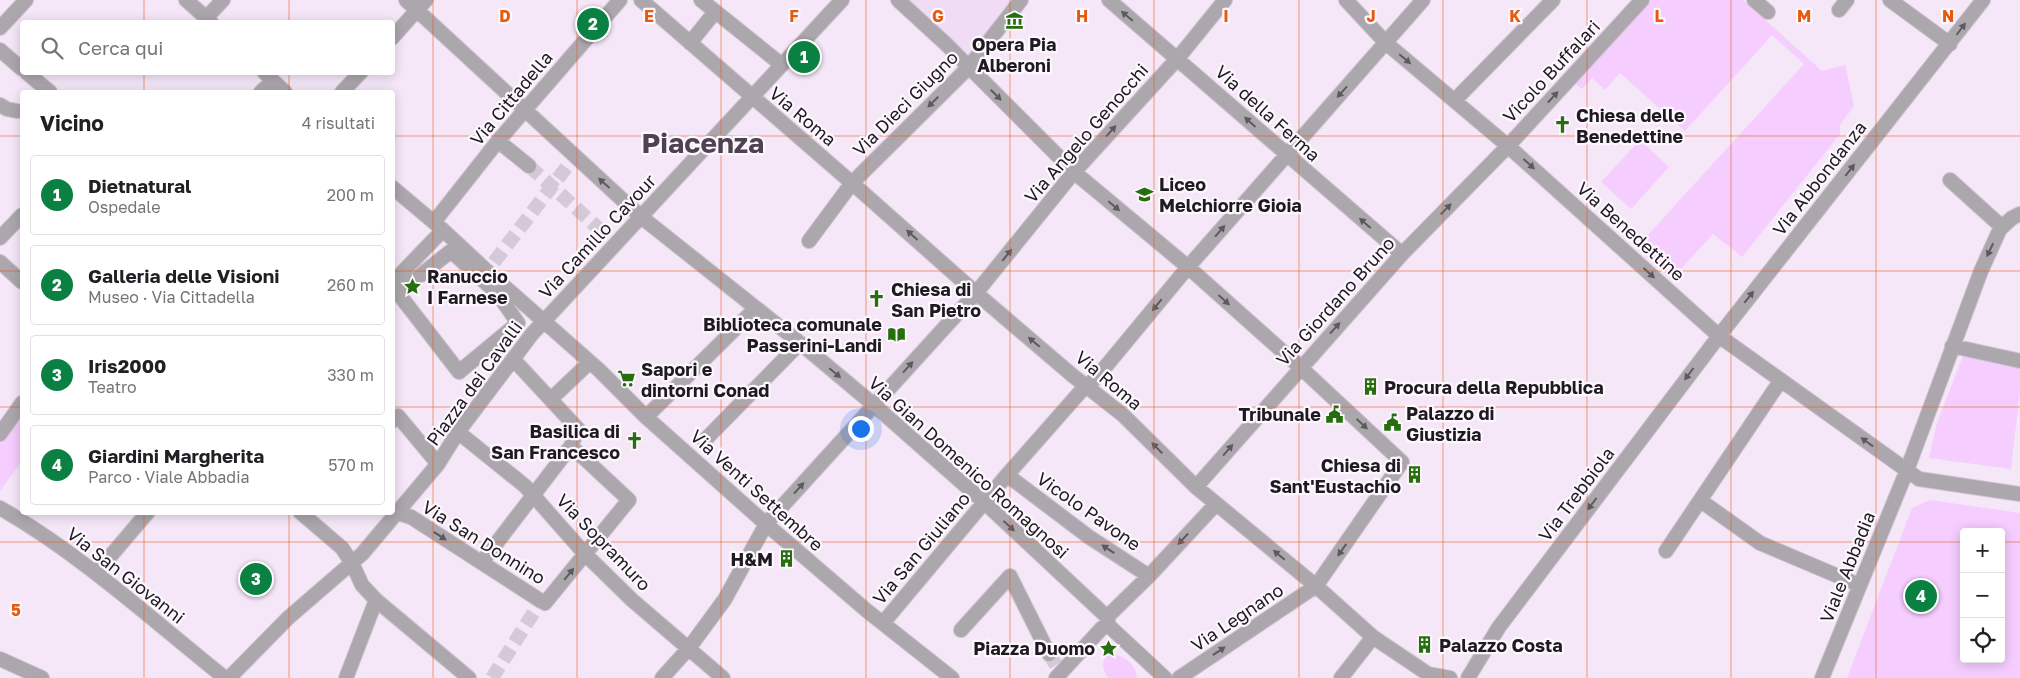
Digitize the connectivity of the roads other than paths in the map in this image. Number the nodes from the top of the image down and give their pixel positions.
1 (26, 0) edge
2 (186, 0) edge
3 (223, 0) edge
4 (406, 0) edge
5 (620, 0) edge
6 (641, 0) edge
7 (702, 0) edge
8 (842, 0) edge
9 (898, 0) edge
10 (1021, 0) edge
11 (1109, 0) edge
12 (1225, 0) edge
13 (1346, 0) edge
14 (1423, 0) edge
15 (1553, 0) edge
16 (1642, 0) edge
17 (1754, 0) edge
18 (1890, 0) edge
19 (1983, 0) edge
20 (422, 5) edge
21 (716, 12) junction
22 (1768, 12) dead end
23 (209, 20) edge
24 (0, 28) edge
25 (395, 35) edge
26 (690, 43) junction
27 (1386, 43) junction
28 (1950, 44) junction
29 (0, 50) edge
30 (1178, 58) junction
31 (782, 65) junction
32 (20, 67) edge
33 (968, 68) junction
34 (30, 75) edge
35 (357, 75) edge
36 (269, 77) edge
37 (48, 90) edge
38 (262, 90) edge
39 (283, 90) edge
40 (344, 90) edge
41 (752, 97) junction
42 (1455, 100) junction
43 (0, 105) edge
44 (525, 110) junction
45 (17, 111) dead end
46 (498, 141) junction
47 (1508, 146) junction
48 (1286, 155) junction
49 (529, 166) tunnel mouth
50 (1074, 172) junction
51 (1950, 180) dead end
52 (852, 183) junction
53 (395, 189) edge
54 (2020, 214) edge
55 (640, 216) junction
56 (20, 217) edge
57 (439, 226) junction
58 (2002, 226) junction
59 (0, 238) edge
60 (809, 241) dead end
61 (1402, 254) junction
62 (0, 262) edge
63 (1188, 267) junction
64 (20, 280) edge
65 (395, 288) edge
66 (976, 293) junction
67 (756, 308) junction
68 (543, 322) junction
69 (1719, 336) junction
70 (800, 343) junction
71 (1952, 346) junction
72 (513, 359) junction
73 (2020, 361) edge
74 (590, 362) junction
75 (1300, 367) junction
76 (1781, 380) junction
77 (1087, 386) junction
78 (551, 399) junction
79 (874, 405) junction
80 (20, 406) edge
81 (646, 417) junction
82 (396, 418) edge
83 (458, 432) junction
84 (0, 434) edge
85 (571, 446) junction
86 (697, 448) junction
87 (438, 464) junction
88 (1907, 470) junction
89 (1007, 475) junction
90 (1196, 487) junction
91 (2020, 494) edge
92 (533, 495) junction
93 (1701, 501) junction
94 (984, 502) junction
95 (1216, 504) junction
96 (0, 508) edge
97 (395, 510) edge
98 (145, 515) edge
99 (304, 515) edge
100 (391, 515) edge
101 (766, 524) junction
102 (1666, 551) dead end
103 (585, 554) junction
104 (482, 562) junction
105 (352, 563) junction
106 (96, 573) junction
107 (1150, 576) junction
108 (1859, 584) junction
109 (1316, 586) junction
110 (376, 600) junction
111 (886, 618) junction
112 (1108, 622) junction
113 (962, 630) dead end
114 (1373, 637) junction
115 (689, 648) junction
116 (0, 659) edge
117 (1056, 667) edge
118 (42, 678) edge
119 (225, 678) edge
120 (229, 678) edge
121 (346, 678) edge
122 (469, 678) edge
123 (662, 678) edge
124 (723, 678) edge
125 (952, 678) edge
126 (1165, 678) edge
127 (1179, 678) edge
128 (1341, 678) edge
129 (1450, 678) edge
130 (1468, 678) edge
131 (1822, 678) edge

1 - 24 street
2 - 23 street
3 - 23 street
4 - 20 street, Via Gian Domenico Romagnosi
5 - 44 street, Via Cittadella
6 - 26 street, Via Roma
7 - 21 street
8 - 31 street, Via Camillo Cavour
9 - 33 street
10 - 33 street, Via Dieci Giugno
30 -> 11 street, Via della Ferma
12 - 30 street, Via Angelo Genocchi
13 - 27 street, Via Benedettine
14 - 27 street, Via San Giuliano
15 - 42 street
47 -> 16 street, Vicolo Buffalari
17 - 22 street
18 - 28 street
28 -> 19 street, Via Abbondanza
20 - 25 street
20 - 44 street, Via Gian Domenico Romagnosi
21 - 26 street
21 - 31 street
26 - 41 street, Via Roma
27 -> 42 street, Via Benedettine
27 -> 48 street, Via San Giuliano
69 -> 28 street, Via Abbondanza
29 - 32 street
48 -> 30 street, Via della Ferma
50 -> 30 street, Via Angelo Genocchi
31 - 41 street, Via Camillo Cavour
33 -> 50 street
33 -> 52 street, Via Dieci Giugno
34 - 37 street
35 - 40 street
36 - 38 street
36 - 39 street
41 - 52 street, Via Roma
41 - 55 street, Via Camillo Cavour
42 - 47 street, Via Benedettine
43 - 45 street
44 - 46 street, Via Cittadella
55 -> 44 street, Via Gian Domenico Romagnosi
46 - 49 street
46 - 57 street, Via Cittadella
61 -> 47 street, Via Giordano Bruno
47 -> 69 street, Via Benedettine
61 -> 48 street, Via della Ferma
63 -> 48 street, Via San Giuliano
50 -> 63 street
66 -> 50 street, Via Angelo Genocchi
51 - 58 street
52 - 60 street, Via Dieci Giugno
66 -> 52 street, Via Roma
53 - 57 street, Piazza dei Cavalli
54 - 58 street
55 - 67 street, Via Gian Domenico Romagnosi
55 - 68 street, Via Camillo Cavour
56 - 59 street
57 - 65 street
57 - 68 street, Piazza dei Cavalli
58 -> 71 street, Viale Abbadia
75 -> 61 street, Via Giordano Bruno
62 - 64 street
63 -> 75 street
63 -> 77 street, Via San Giuliano
65 - 65 street, Piazza dei Cavalli
77 -> 66 street, Via Roma
79 -> 66 street, Via Angelo Genocchi
67 - 70 street, Via Gian Domenico Romagnosi
67 - 81 street
68 - 72 street, Piazza dei Cavalli
68 - 74 street, Via Venti Settembre
69 - 76 street, Via Benedettine
69 -> 130 street, Via Trebbiola
70 -> 79 street, Via Gian Domenico Romagnosi
70 - 86 street
71 - 73 street
71 - 88 street, Viale Abbadia
72 - 78 street
72 - 83 street, Piazza dei Cavalli
74 - 78 street
74 - 81 street, Via Venti Settembre
90 -> 75 street, Via Giordano Bruno
75 -> 109 street
88 -> 76 street, Via Benedettine
76 - 93 street
77 - 89 street, Via San Giuliano
90 -> 77 street, Via Roma
78 - 85 street
79 - 94 street, Via Gian Domenico Romagnosi
101 -> 79 street, Via Angelo Genocchi
80 - 84 street
81 - 86 street, Via Venti Settembre
82 - 87 street, Piazza dei Cavalli
83 - 87 street, Piazza dei Cavalli
83 - 92 street, Via Sopramuro
85 - 92 street
85 - 103 street
86 - 101 street, Via Venti Settembre
87 - 97 street
88 - 91 street, Via Benedettine
88 - 108 street, Viale Abbadia
89 - 94 street, Via San Giuliano
107 -> 89 street, Vicolo Pavone
90 - 95 street, Via Roma
92 - 103 street, Via Sopramuro
92 - 104 street
93 - 102 street
93 - 108 street
94 - 111 street, Via San Giuliano
94 -> 112 street, Via Gian Domenico Romagnosi
95 -> 107 street
109 -> 95 street, Via Roma
96 - 106 street, Via San Giovanni
97 -> 104 street, Via San Donnino
98 - 106 street
99 - 105 street
100 - 105 street
101 - 111 street, Via Venti Settembre
101 - 115 street, Via Angelo Genocchi
104 -> 103 street, Via San Donnino
103 - 115 street, Via Sopramuro
105 - 110 street
105 - 120 street
106 - 119 street, Via San Giovanni
107 - 112 street
108 - 131 street, Viale Abbadia
109 - 114 street, Via Roma
127 -> 109 street, Via Legnano
110 - 121 street
110 - 122 street
111 - 125 street, Via Venti Settembre
112 - 117 street
112 - 126 street
113 - 117 street
114 - 128 street
114 - 129 street, Via Roma
115 - 123 street, Via Angelo Genocchi
115 - 124 street, Via Sopramuro
116 - 118 street

